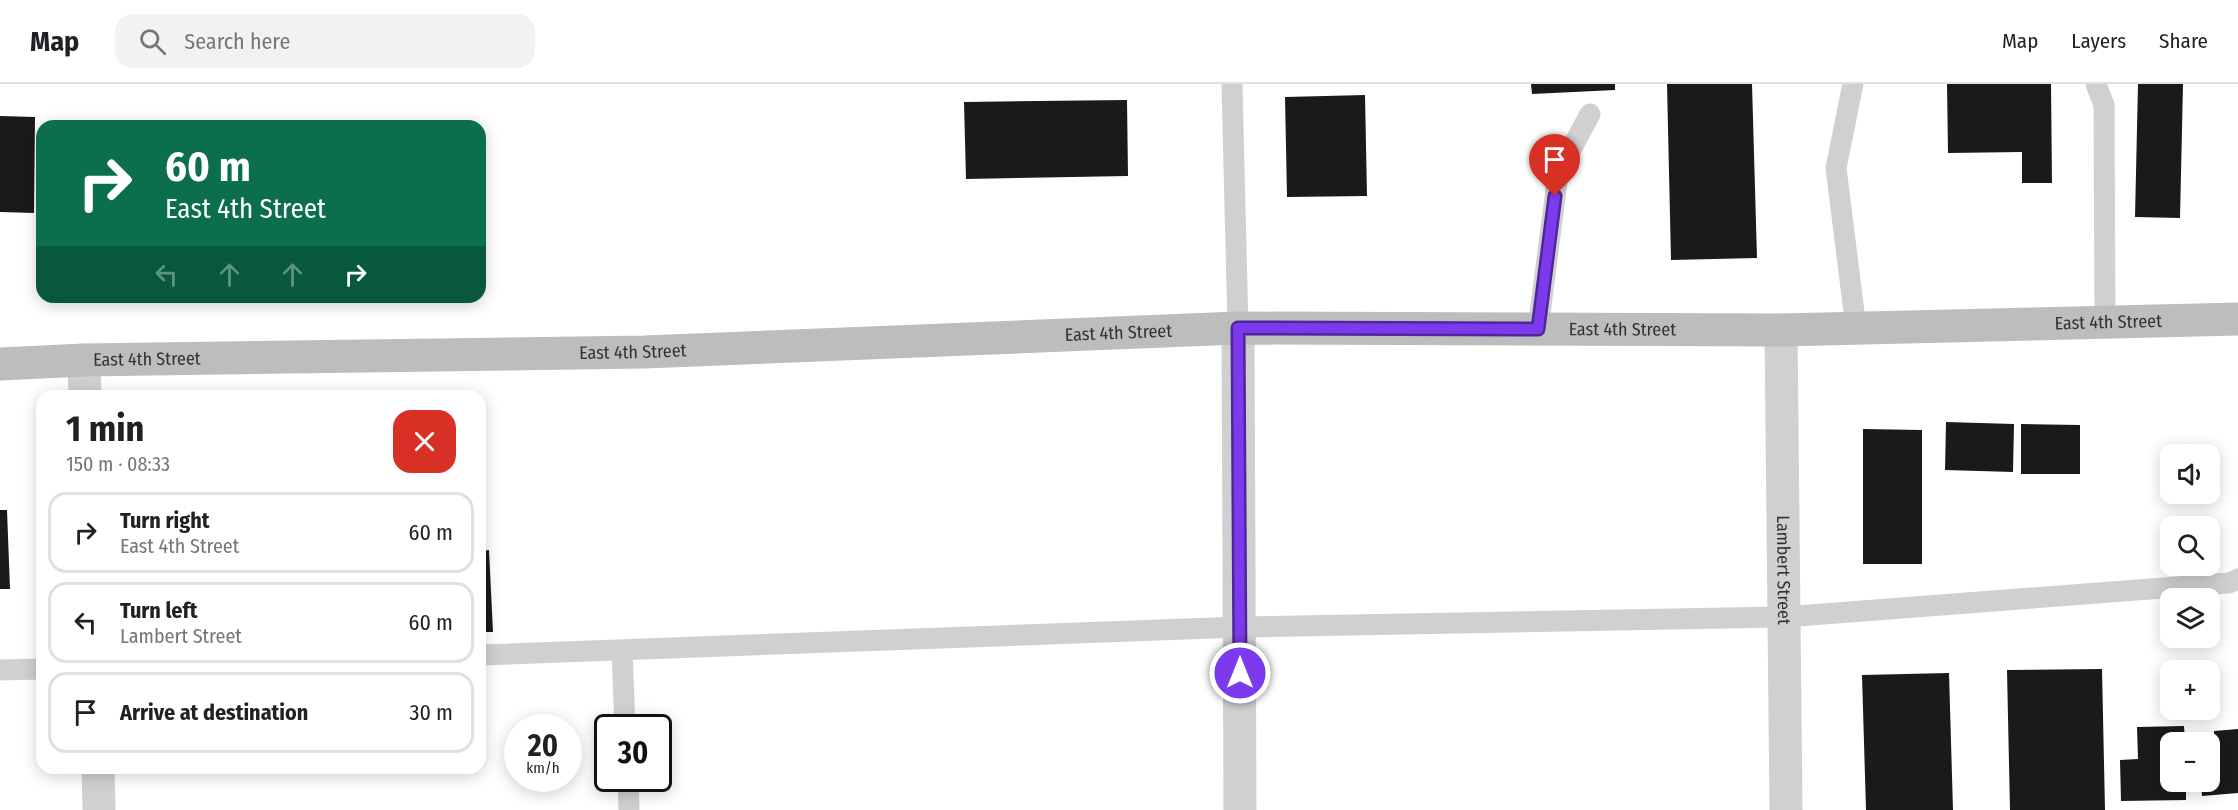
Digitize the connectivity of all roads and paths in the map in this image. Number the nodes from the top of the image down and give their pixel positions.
1 (1232, 84) edge
2 (1853, 84) edge
3 (2096, 84) edge
4 (1590, 114) dead end
5 (2238, 320) edge
6 (2105, 323) junction
7 (1238, 328) junction
8 (1856, 328) junction
9 (1538, 329) junction
10 (1781, 330) junction
11 (84, 360) junction
12 (0, 364) edge
13 (85, 390) edge
14 (2238, 579) edge
15 (1784, 617) junction
16 (1240, 627) junction
17 (622, 650) junction
18 (486, 655) edge
19 (36, 669) edge
20 (0, 670) edge
21 (625, 714) edge
22 (98, 774) edge
23 (628, 792) edge
24 (99, 810) edge
25 (629, 810) edge
26 (1240, 810) edge
27 (1786, 810) edge

1 - 7 lane
2 - 8 lane
3 - 6 lane
4 - 9 lane
5 - 6 main road, East 4th Street
6 - 8 main road, East 4th Street
7 - 9 main road, East 4th Street
7 - 11 main road, East 4th Street
7 - 16 street
8 - 10 main road, East 4th Street
9 - 10 main road, East 4th Street
10 - 15 street, Lambert Street
11 - 12 main road, East 4th Street
11 - 13 street
14 - 15 lane
15 - 16 lane
15 - 27 street, Lambert Street
16 - 17 lane
16 - 26 street
17 - 18 lane
17 - 21 lane
19 - 20 lane
22 - 24 street
23 - 25 lane

